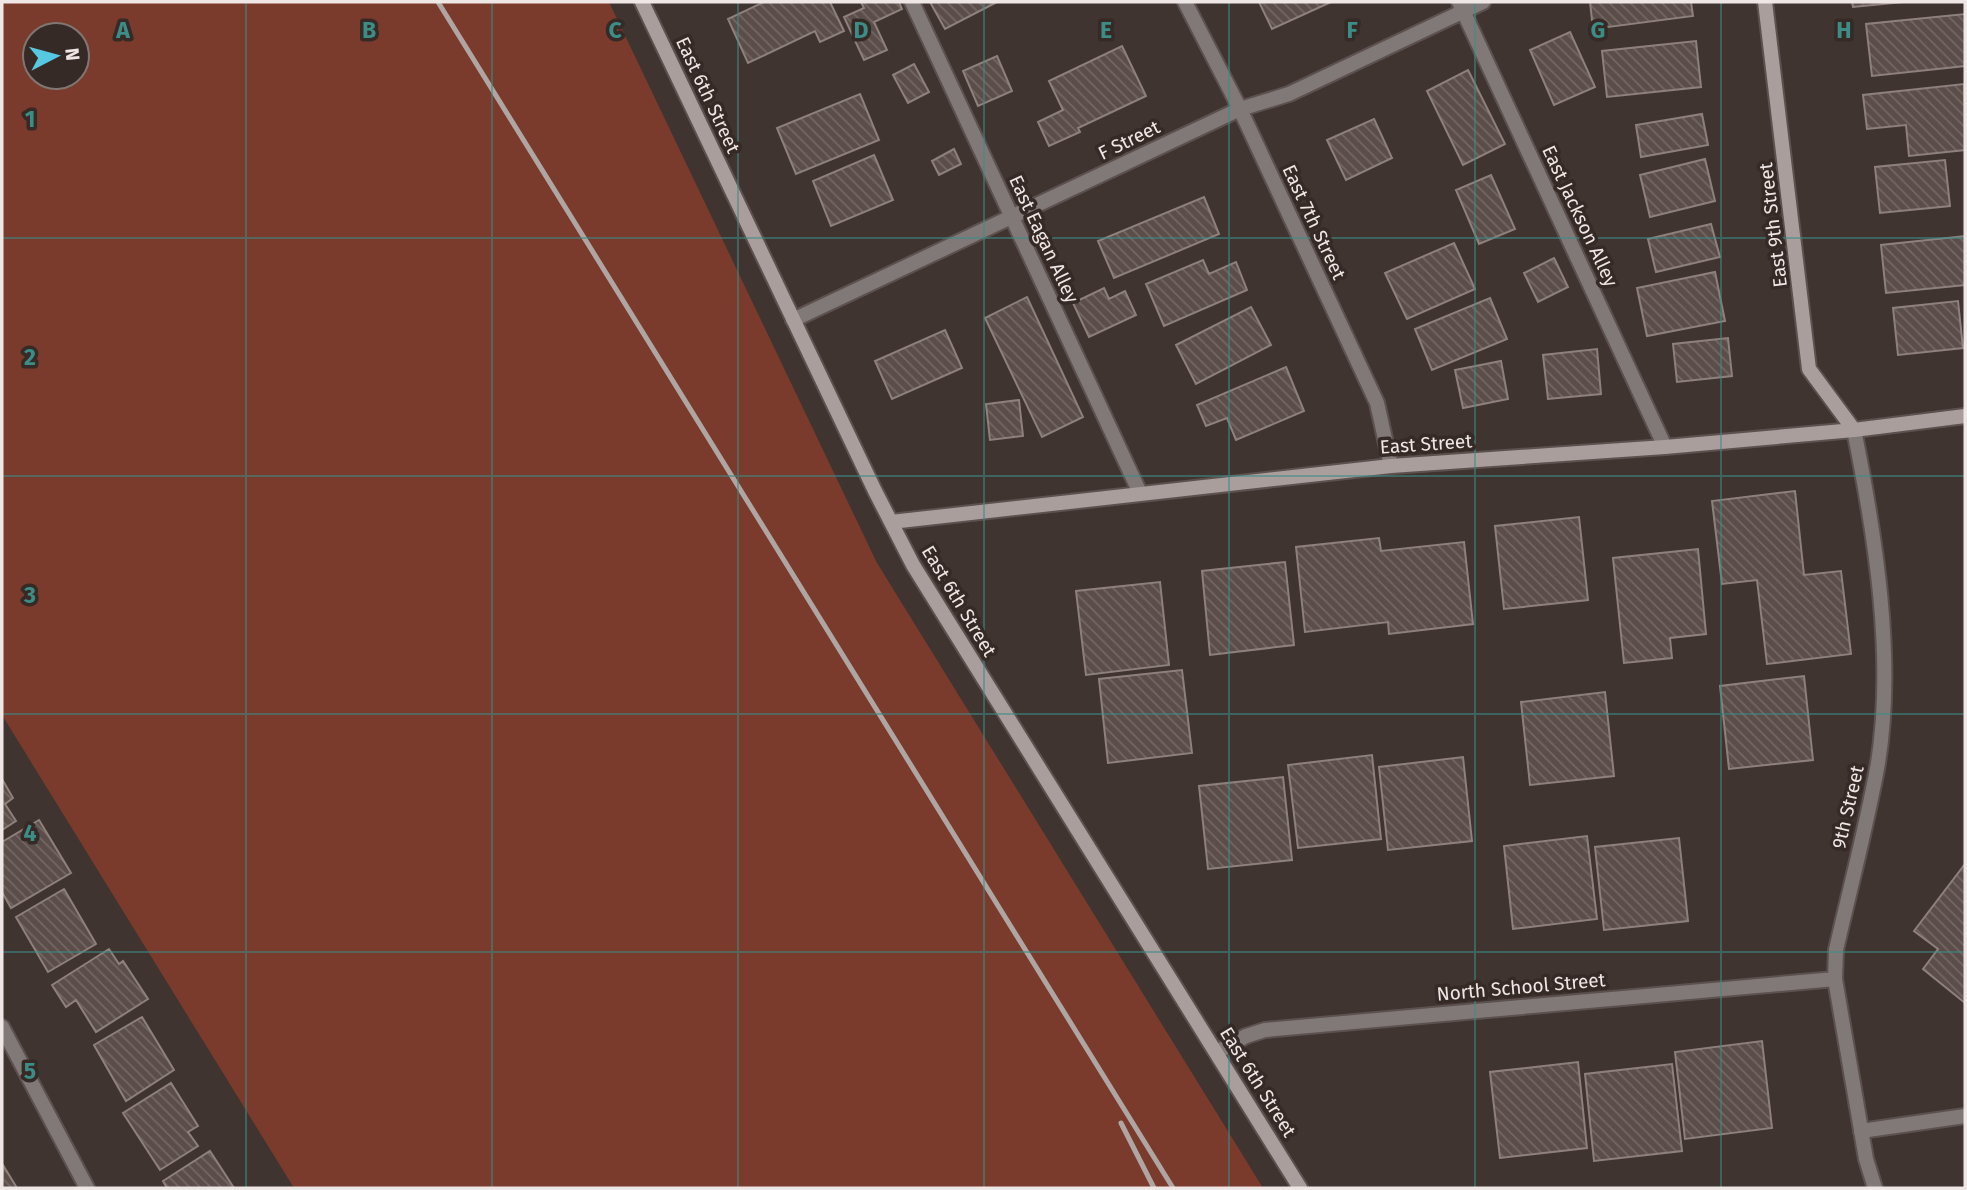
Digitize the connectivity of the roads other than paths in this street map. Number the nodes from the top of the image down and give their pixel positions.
1 (642, 2) edge
2 (912, 2) edge
3 (1185, 2) edge
4 (1483, 2) edge
5 (1765, 2) edge
6 (1462, 6) edge
7 (1240, 109) junction
8 (1013, 216) junction
9 (793, 320) junction
10 (1965, 416) edge
11 (1854, 430) junction
12 (1665, 447) junction
13 (1391, 466) junction
14 (1140, 493) junction
15 (891, 522) junction
16 (1835, 979) junction
17 (2, 1027) edge
18 (1217, 1052) junction
19 (1965, 1116) edge
20 (1861, 1131) junction
21 (87, 1188) edge
22 (1300, 1188) edge
23 (1875, 1188) edge

1 - 9 street, East 6th Street
2 - 8 street, East Eagan Alley
3 - 7 street, East 7th Street
4 - 6 street, F Street
5 - 11 street, East 9th Street
6 - 7 street, F Street
6 - 12 street, East Jackson Alley
7 - 8 street, F Street
7 - 13 street, East 7th Street
8 - 9 street, F Street
8 - 14 street, East Eagan Alley
9 - 15 street, East 6th Street
10 - 11 street, East Street
11 - 12 street, East Street
11 - 16 street, 9th Street
12 - 13 street, East Street
13 - 14 street, East Street
14 - 15 street, East Street
15 - 18 street, East 6th Street
16 - 18 street, North School Street
16 - 20 street, 9th Street
17 - 21 street
18 - 22 street, East 6th Street
19 - 20 street
20 - 23 street, 9th Street

